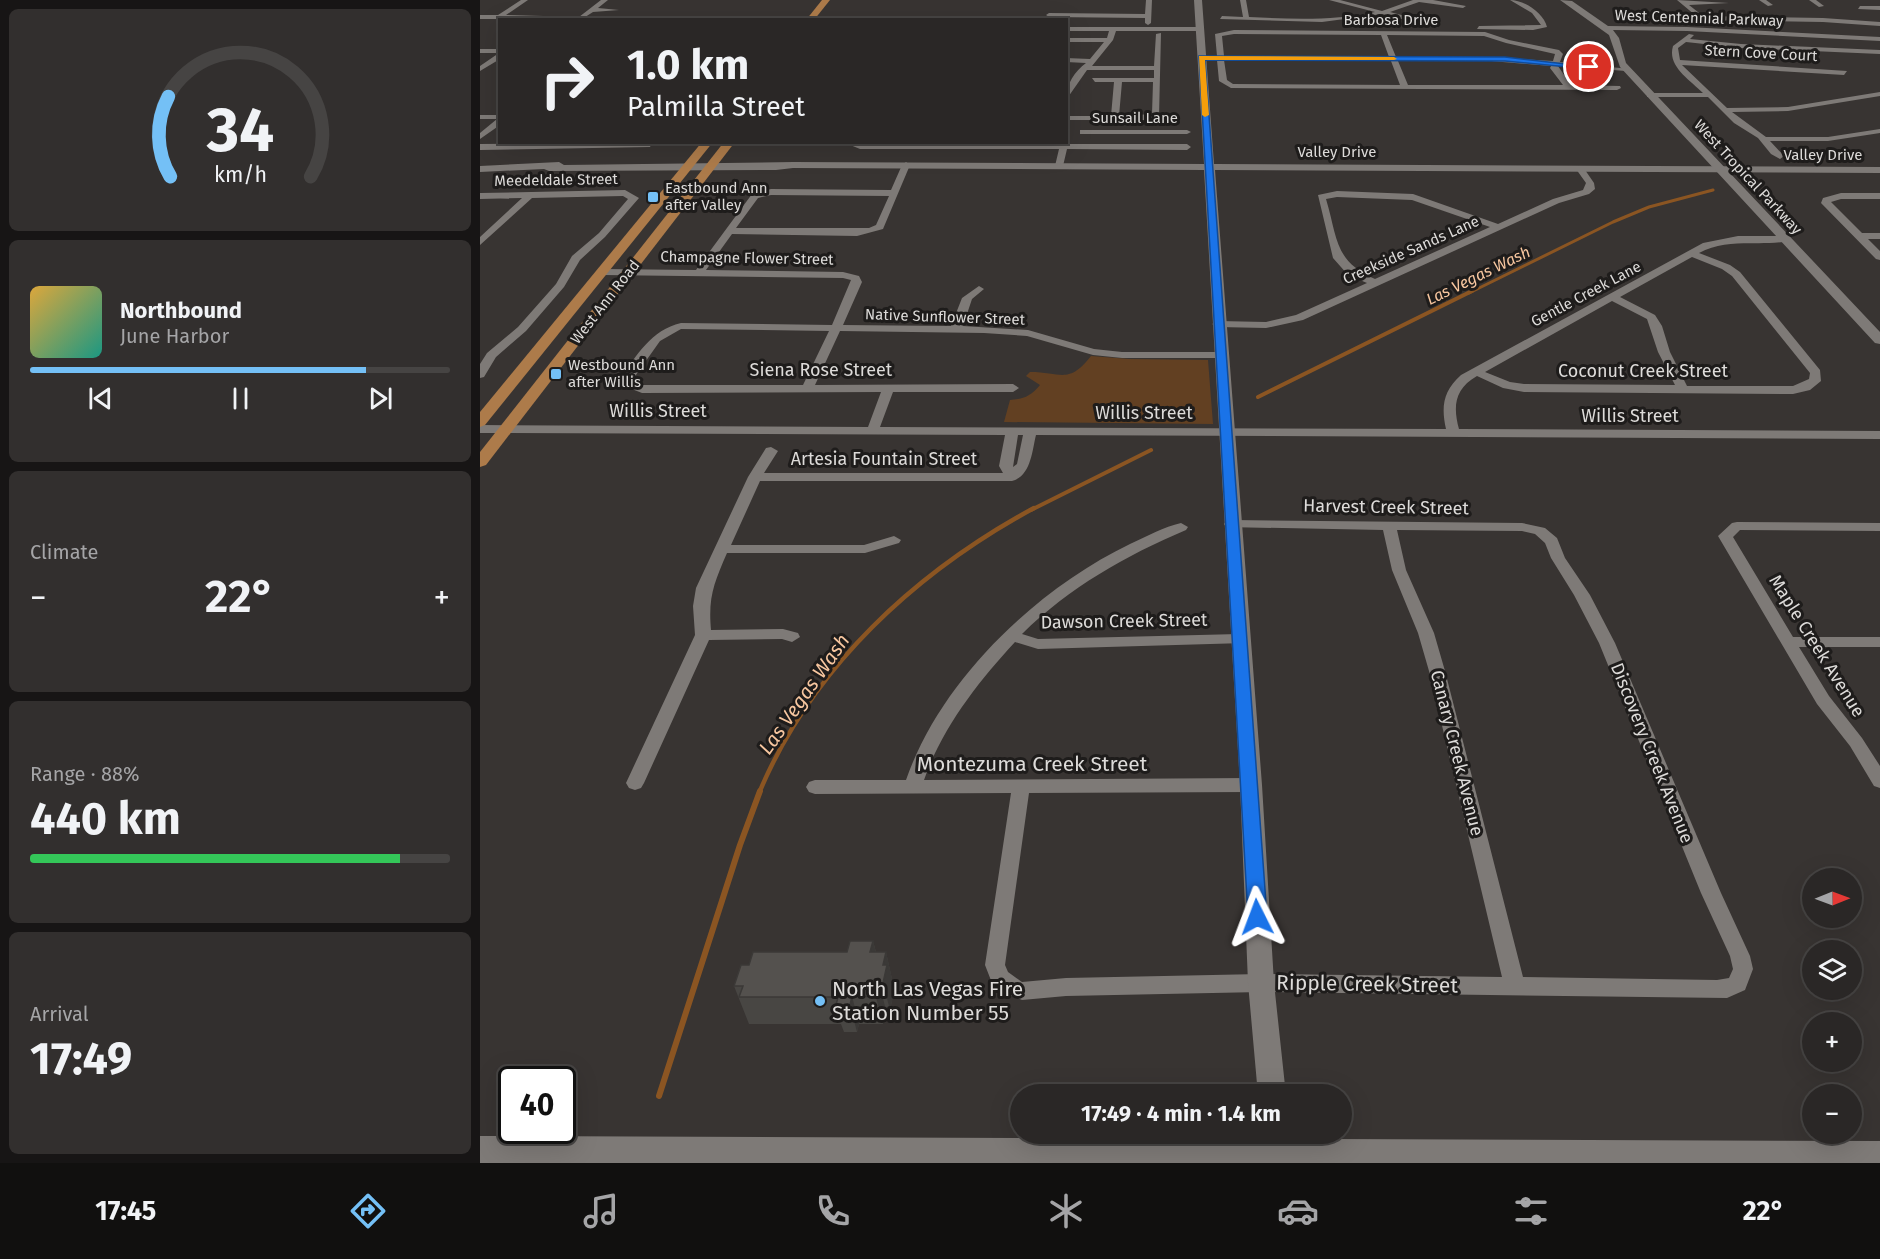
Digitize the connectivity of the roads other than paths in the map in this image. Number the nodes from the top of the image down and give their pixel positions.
1 (525, 0) edge
2 (605, 0) edge
3 (826, 0) edge
4 (1149, 0) edge
5 (1198, 0) edge
6 (1243, 0) edge
7 (1332, 0) edge
8 (1418, 0) edge
9 (1513, 0) edge
10 (1564, 0) edge
11 (1577, 0) edge
12 (1762, 0) edge
13 (1812, 0) edge
14 (1681, 2) edge
15 (1726, 3) dead end
16 (1770, 5) dead end
17 (1463, 6) dead end
18 (578, 7) dead end
19 (594, 8) junction
20 (1860, 8) dead end
21 (1880, 8) edge
22 (616, 10) dead end
23 (1378, 12) junction
24 (1600, 12) junction
25 (1049, 15) edge
26 (480, 17) edge
27 (499, 17) junction
28 (580, 18) edge
29 (812, 18) edge
30 (1222, 18) dead end
31 (1246, 18) junction
32 (1792, 19) junction
33 (1801, 19) junction
34 (1843, 21) junction
35 (1880, 24) edge
36 (1607, 28) junction
37 (1721, 28) junction
38 (1068, 29) edge
39 (1113, 29) junction
40 (1200, 29) junction
41 (1650, 29) junction
42 (1383, 33) junction
43 (1812, 33) junction
44 (1159, 34) dead end
45 (1692, 35) dead end
46 (1880, 37) edge
47 (1068, 40) edge
48 (1110, 40) junction
49 (1683, 40) junction
50 (480, 51) edge
51 (1880, 52) edge
52 (498, 53) edge
53 (498, 55) edge
54 (1202, 58) junction
55 (1221, 58) junction
56 (1394, 58) junction
57 (1068, 60) edge
58 (1091, 61) junction
59 (1676, 62) junction
60 (1556, 64) junction
61 (1623, 65) junction
62 (1083, 68) junction
63 (1158, 68) junction
64 (480, 69) edge
65 (1844, 73) dead end
66 (1095, 80) dead end
67 (1118, 80) junction
68 (1158, 80) junction
69 (1070, 82) edge
70 (1405, 87) junction
71 (1568, 87) junction
72 (1617, 88) dead end
73 (1880, 94) edge
74 (1650, 95) junction
75 (1709, 95) junction
76 (1725, 110) junction
77 (480, 117) edge
78 (1068, 118) edge
79 (1115, 118) junction
80 (1134, 118) junction
81 (498, 119) edge
82 (498, 121) edge
83 (1880, 130) edge
84 (1083, 132) dead end
85 (1134, 132) junction
86 (1187, 132) dead end
87 (480, 137) edge
88 (1764, 139) junction
89 (706, 144) edge
90 (729, 144) edge
91 (850, 144) edge
92 (888, 144) edge
93 (930, 144) edge
94 (971, 144) edge
95 (647, 145) dead end
96 (1064, 145) edge
97 (480, 147) edge
98 (1134, 147) junction
99 (1187, 147) dead end
100 (1780, 156) dead end
101 (689, 165) junction
102 (714, 165) junction
103 (906, 165) junction
104 (1059, 166) junction
105 (1209, 167) junction
106 (480, 169) edge
107 (1580, 169) junction
108 (1721, 169) junction
109 (1880, 170) edge
110 (894, 193) junction
111 (530, 195) junction
112 (480, 196) edge
113 (1880, 196) edge
114 (1499, 227) junction
115 (729, 231) junction
116 (1859, 236) junction
117 (1880, 236) edge
118 (1786, 238) junction
119 (480, 242) edge
120 (1692, 254) junction
121 (1880, 257) edge
122 (603, 272) junction
123 (629, 272) junction
124 (699, 273) junction
125 (1375, 283) junction
126 (979, 289) dead end
127 (1611, 297) junction
128 (1218, 324) junction
129 (835, 329) junction
130 (956, 329) junction
131 (1879, 337) edge
132 (1220, 355) junction
133 (1476, 372) junction
134 (480, 375) edge
135 (629, 386) joint
136 (808, 388) junction
137 (888, 388) junction
138 (1013, 388) dead end
139 (1683, 389) junction
140 (480, 422) edge
141 (480, 429) edge
142 (506, 429) junction
143 (873, 430) junction
144 (1012, 431) junction
145 (1030, 431) junction
146 (1226, 432) junction
147 (1454, 434) junction
148 (1880, 435) edge
149 (771, 451) dead end
150 (480, 462) edge
151 (755, 477) junction
152 (1012, 477) junction
153 (1231, 524) junction
154 (1389, 524) junction
155 (1181, 527) dead end
156 (1880, 527) edge
157 (1540, 531) joint
158 (894, 540) dead end
159 (722, 549) junction
160 (703, 635) junction
161 (1011, 636) junction
162 (792, 637) dead end
163 (1239, 639) junction
164 (1787, 642) junction
165 (1880, 642) edge
166 (1880, 781) edge
167 (635, 783) dead end
168 (1251, 785) junction
169 (814, 787) dead end
170 (913, 787) junction
171 (1021, 788) junction
172 (1261, 983) junction
173 (1738, 984) joint
174 (1515, 986) junction
175 (1271, 1084) edge
176 (1277, 1149) edge
177 (480, 1150) edge
178 (1880, 1155) edge
179 (834, 1156) edge

1 - 27 street
2 - 19 street
3 - 29 main road
4 - 25 street
5 - 40 street
6 - 31 street
7 - 23 street
8 - 17 street
8 - 23 street
9 - 23 street
10 - 36 street, West Tropical Parkway
11 - 24 street
12 - 16 street
13 - 34 street
14 - 15 street
14 - 32 street
18 - 19 street
19 - 22 street
19 - 28 street
20 - 21 street
23 - 31 street
24 - 36 street, West Tropical Parkway
24 - 37 street
26 - 27 street
27 - 28 street
30 - 31 street
32 - 33 street
32 - 43 street
33 - 34 street
33 - 43 street
34 - 35 street
36 - 37 street, West Centennial Parkway
36 - 41 street, West Centennial Parkway
36 - 61 street, West Tropical Parkway
37 - 43 street, West Centennial Parkway
38 - 39 street
39 - 40 street
39 - 48 street
40 - 54 street
41 - 43 street, West Centennial Parkway
41 - 61 street
42 - 55 street, Barbosa Drive
42 - 56 street
42 - 60 street, Barbosa Drive
43 - 46 street, West Centennial Parkway
44 - 63 street
45 - 49 street
47 - 48 street
48 - 58 street
49 - 51 street
49 - 59 street
50 - 52 street
53 - 64 street
54 - 55 street
54 - 105 street
55 - 56 street
55 - 70 street
56 - 60 street
56 - 70 street
57 - 58 street
58 - 62 street
59 - 65 street, Stern Cove Court
59 - 75 street
60 - 61 street
60 - 71 street
61 - 74 street, West Tropical Parkway
62 - 63 street
62 - 69 street
63 - 68 street
66 - 67 street
67 - 68 street
67 - 79 street
68 - 80 street
70 - 71 street
71 - 72 street
73 - 76 street
74 - 75 street
74 - 108 street, West Tropical Parkway
75 - 76 street
76 - 88 street
77 - 81 street
78 - 79 street
79 - 80 street
80 - 85 street
82 - 87 street
83 - 88 street
84 - 85 street, Sunsail Lane
85 - 86 street, Sunsail Lane
85 - 98 street
88 - 100 street
89 - 101 main road, West Ann Road
90 - 102 main road, West Ann Road
91 - 92 street
92 - 93 street
93 - 94 street
94 - 96 street
95 - 97 street
96 - 98 street
96 - 104 street
98 - 99 street
101 - 102 street, Valley Drive
101 - 106 street, Valley Drive
101 - 122 main road, West Ann Road
102 - 103 street, Valley Drive
102 - 123 main road, West Ann Road
103 - 104 street, Valley Drive
103 - 110 street
104 - 105 street, Valley Drive
105 - 107 street, Valley Drive
105 - 128 street
107 - 108 street, Valley Drive
107 - 114 street, Creekside Sands Lane
108 - 109 street, Valley Drive
108 - 118 street, West Tropical Parkway
110 - 115 street
110 - 115 street
111 - 112 street, Meedeldale Street
111 - 119 street
111 - 134 street, Meedeldale Street
113 - 116 street
114 - 125 street, Creekside Sands Lane
114 - 125 street
115 - 124 street
116 - 117 street
116 - 121 street
118 - 120 street, Gentle Creek Lane
118 - 131 street, West Tropical Parkway
120 - 127 street, Gentle Creek Lane
120 - 139 street, Coconut Creek Street
122 - 123 street, Champagne Flower Street
122 - 140 main road, West Ann Road
123 - 124 street, Champagne Flower Street
123 - 142 main road, West Ann Road
124 - 129 street, Champagne Flower Street
125 - 128 street, Creekside Sands Lane
126 - 130 street
127 - 133 street, Gentle Creek Lane
127 - 139 street
128 - 132 street
129 - 130 street, Native Sunflower Street
129 - 135 street, Native Sunflower Street
129 - 136 street
130 - 132 street, Native Sunflower Street
132 - 146 street
133 - 139 street, Coconut Creek Street
133 - 147 street, Gentle Creek Lane
135 - 136 street, Siena Rose Street
136 - 137 street, Siena Rose Street
137 - 138 street, Siena Rose Street
137 - 143 street
141 - 142 street, Willis Street
142 - 143 street, Willis Street
142 - 150 main road, West Ann Road
143 - 144 street, Willis Street
144 - 145 street, Willis Street
144 - 152 street
145 - 146 street, Willis Street
145 - 152 street
146 - 147 street, Willis Street
146 - 153 street
147 - 148 street, Willis Street
149 - 151 street
151 - 152 street, Artesia Fountain Street
151 - 159 street
153 - 154 street, Harvest Creek Street
153 - 163 street
154 - 157 street, Harvest Creek Street
154 - 174 street, Canary Creek Avenue
155 - 161 street
156 - 164 street, Maple Creek Avenue
157 - 173 street, Discovery Creek Avenue
158 - 159 street
159 - 160 street
160 - 162 street
160 - 167 street
161 - 163 street, Dawson Creek Street
161 - 170 street
163 - 168 street
164 - 165 street
164 - 166 street, Maple Creek Avenue
168 - 171 street, Montezuma Creek Street
168 - 172 street
169 - 170 street, Montezuma Creek Street
170 - 171 street, Montezuma Creek Street
171 - 172 street, Ripple Creek Street
172 - 174 street, Ripple Creek Street
172 - 175 street
173 - 174 street, Ripple Creek Street
176 - 178 street
176 - 179 street
177 - 179 street

